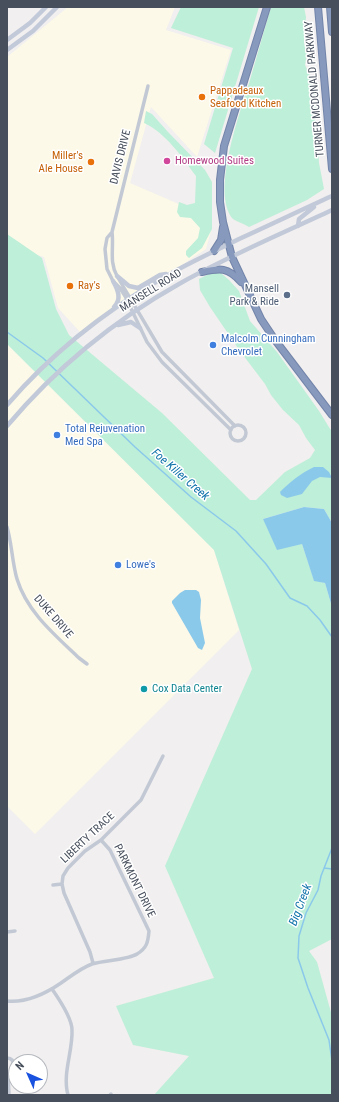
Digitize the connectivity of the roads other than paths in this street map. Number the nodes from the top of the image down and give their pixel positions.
1 (46, 7) edge
2 (57, 7) edge
3 (267, 7) edge
4 (318, 7) edge
5 (330, 7) edge
6 (332, 32) edge
7 (7, 40) edge
8 (7, 50) edge
9 (148, 86) dead end
10 (332, 166) edge
11 (332, 169) edge
12 (332, 196) edge
13 (321, 201) junction
14 (332, 210) edge
15 (223, 222) junction
16 (298, 226) junction
17 (112, 232) junction
18 (228, 244) junction
19 (214, 251) junction
20 (232, 257) junction
21 (111, 258) junction
22 (105, 259) junction
23 (202, 272) junction
24 (170, 274) junction
25 (117, 276) junction
26 (113, 281) junction
27 (245, 286) junction
28 (129, 299) junction
29 (135, 311) junction
30 (102, 318) junction
31 (140, 328) junction
32 (109, 329) junction
33 (7, 405) edge
34 (332, 415) edge
35 (7, 426) edge
36 (235, 426) junction
37 (231, 430) junction
38 (7, 527) edge
39 (88, 664) dead end
40 (163, 756) dead end
41 (101, 840) junction
42 (62, 884) junction
43 (53, 885) dead end
44 (15, 931) dead end
45 (7, 932) edge
46 (93, 963) junction
47 (52, 989) junction
48 (7, 1001) edge
49 (7, 1058) edge
50 (7, 1074) edge
51 (9, 1095) edge
52 (68, 1095) edge

1 - 7 main road
2 - 8 main road
3 - 15 highway
4 - 10 highway, TURNER MCDONALD PARKWAY
5 - 6 highway, TURNER MCDONALD PARKWAY
9 - 17 street, DAVIS DRIVE
10 - 11 highway, TURNER MCDONALD PARKWAY
12 - 13 main road, MANSELL ROAD
13 - 16 main road
13 - 18 main road, MANSELL ROAD
14 - 16 main road, MANSELL ROAD
15 - 18 highway
15 - 19 highway
16 - 20 main road, MANSELL ROAD
17 - 21 street, DAVIS DRIVE
17 - 22 street, DAVIS DRIVE
18 - 19 main road, MANSELL ROAD
18 - 20 highway
19 - 24 main road, MANSELL ROAD
20 - 23 main road, MANSELL ROAD
20 - 27 highway
21 - 22 street
21 - 25 street, DAVIS DRIVE
22 - 26 street, DAVIS DRIVE
23 - 27 highway
23 - 29 main road, MANSELL ROAD
24 - 25 main road
24 - 28 main road, MANSELL ROAD
25 - 28 street, DAVIS DRIVE
26 - 28 street, DAVIS DRIVE
26 - 30 main road
27 - 34 highway
28 - 29 street
28 - 30 main road, MANSELL ROAD
29 - 31 street
29 - 32 main road, MANSELL ROAD
29 - 36 street
30 - 33 main road, MANSELL ROAD
31 - 32 main road
31 - 37 street
32 - 35 main road, MANSELL ROAD
36 - 37 street
36 - 37 street
38 - 39 street, DUKE DRIVE
40 - 41 street, LIBERTY TRACE
41 - 42 street, LIBERTY TRACE
41 - 46 street, PARKMONT DRIVE
42 - 43 street
42 - 46 street
44 - 45 street
46 - 47 street, PARKMONT DRIVE
47 - 48 street, PARKMONT DRIVE
47 - 52 street
49 - 50 street
50 - 51 street

